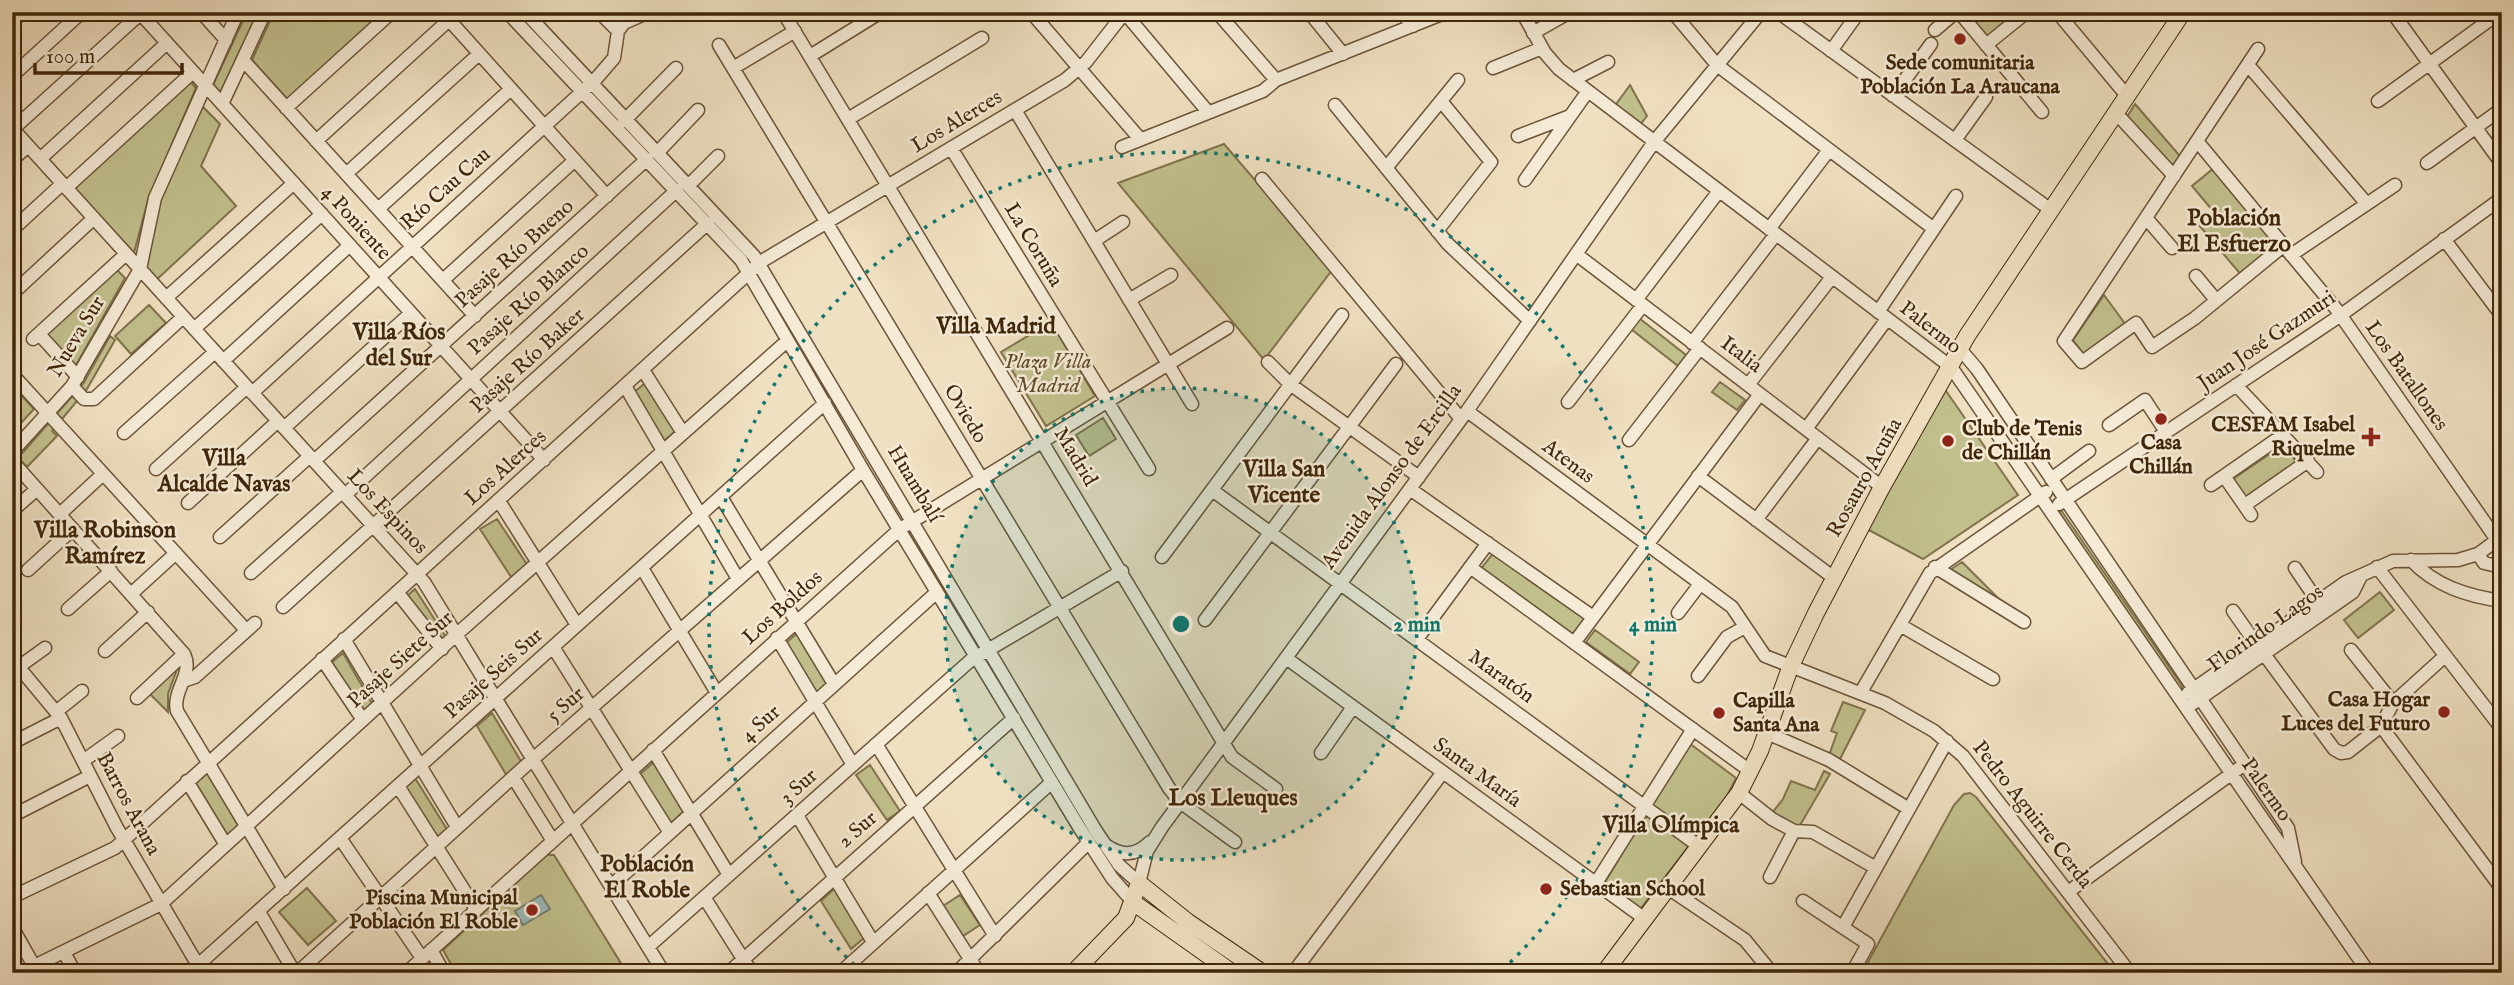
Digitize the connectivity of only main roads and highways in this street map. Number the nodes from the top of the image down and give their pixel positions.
1 (2183, 12) edge
2 (1139, 883) joint
3 (1134, 903) junction
4 (1073, 973) edge
5 (1233, 973) edge
6 (1263, 973) edge
7 (1604, 973) edge

1 - 7 main road, Rosauro Acuña
2 - 3 main road, Avenida Alonso de Ercilla
2 - 6 main road, Huambalí
3 - 4 main road, Avenida Alonso de Ercilla
3 - 5 main road, Huambalí

